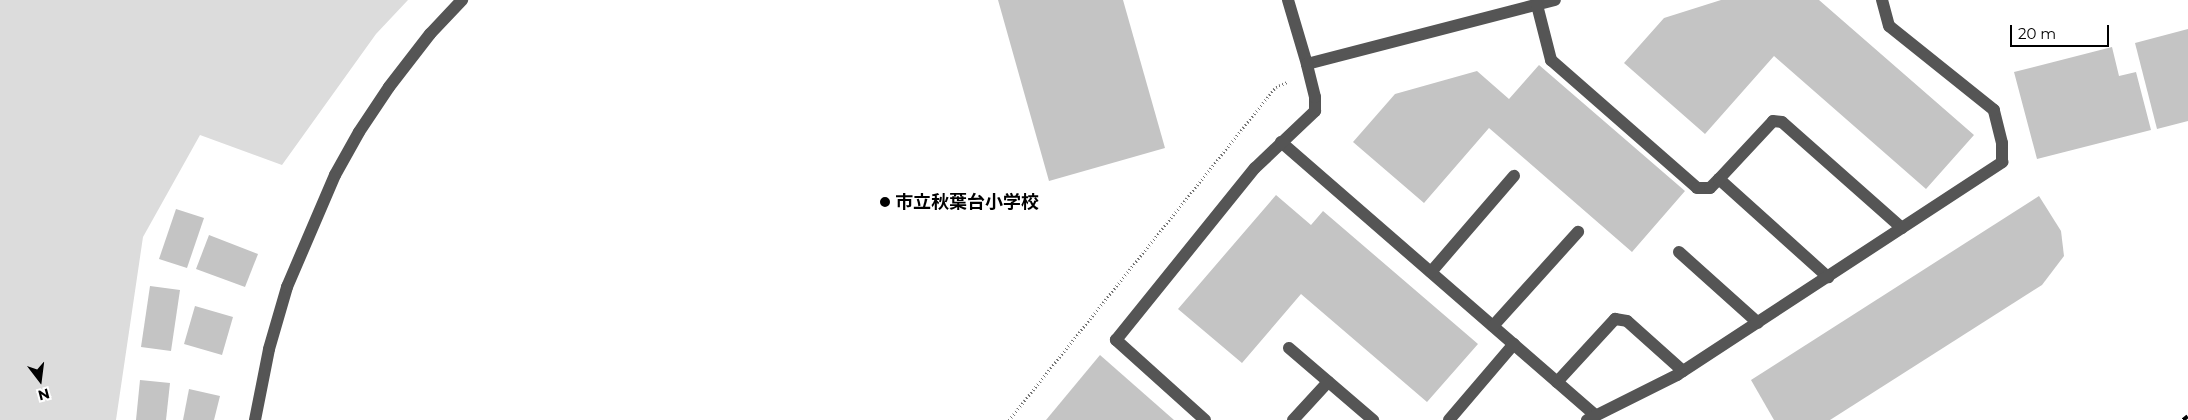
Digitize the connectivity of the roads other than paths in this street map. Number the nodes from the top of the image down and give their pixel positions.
1 (462, 0) edge
2 (1288, 0) edge
3 (1882, 0) edge
4 (1546, 2) edge
5 (1306, 64) junction
6 (1281, 142) junction
7 (1514, 176) dead end
8 (1719, 179) junction
9 (1902, 228) junction
10 (1578, 232) dead end
11 (1678, 252) dead end
12 (1430, 272) junction
13 (1828, 277) junction
14 (1758, 323) junction
15 (1493, 326) junction
16 (1514, 344) junction
17 (1289, 348) dead end
18 (1683, 371) junction
19 (1328, 382) junction
20 (1557, 382) junction
21 (1592, 418) edge
22 (255, 420) edge
23 (1205, 420) edge
24 (1293, 420) edge
25 (1373, 420) edge
26 (1449, 420) edge

1 - 22 street
2 - 5 street
3 - 9 street
4 - 5 street
4 - 8 street
5 - 6 street
6 - 12 street
6 - 23 street
7 - 12 street
8 - 9 street
8 - 13 street
9 - 13 street
10 - 15 street
11 - 14 street
12 - 15 street
13 - 14 street
14 - 18 street
15 - 16 street
16 - 20 street
16 - 26 street
17 - 19 street
18 - 20 street
18 - 21 street
19 - 24 street
19 - 25 street
20 - 21 street

